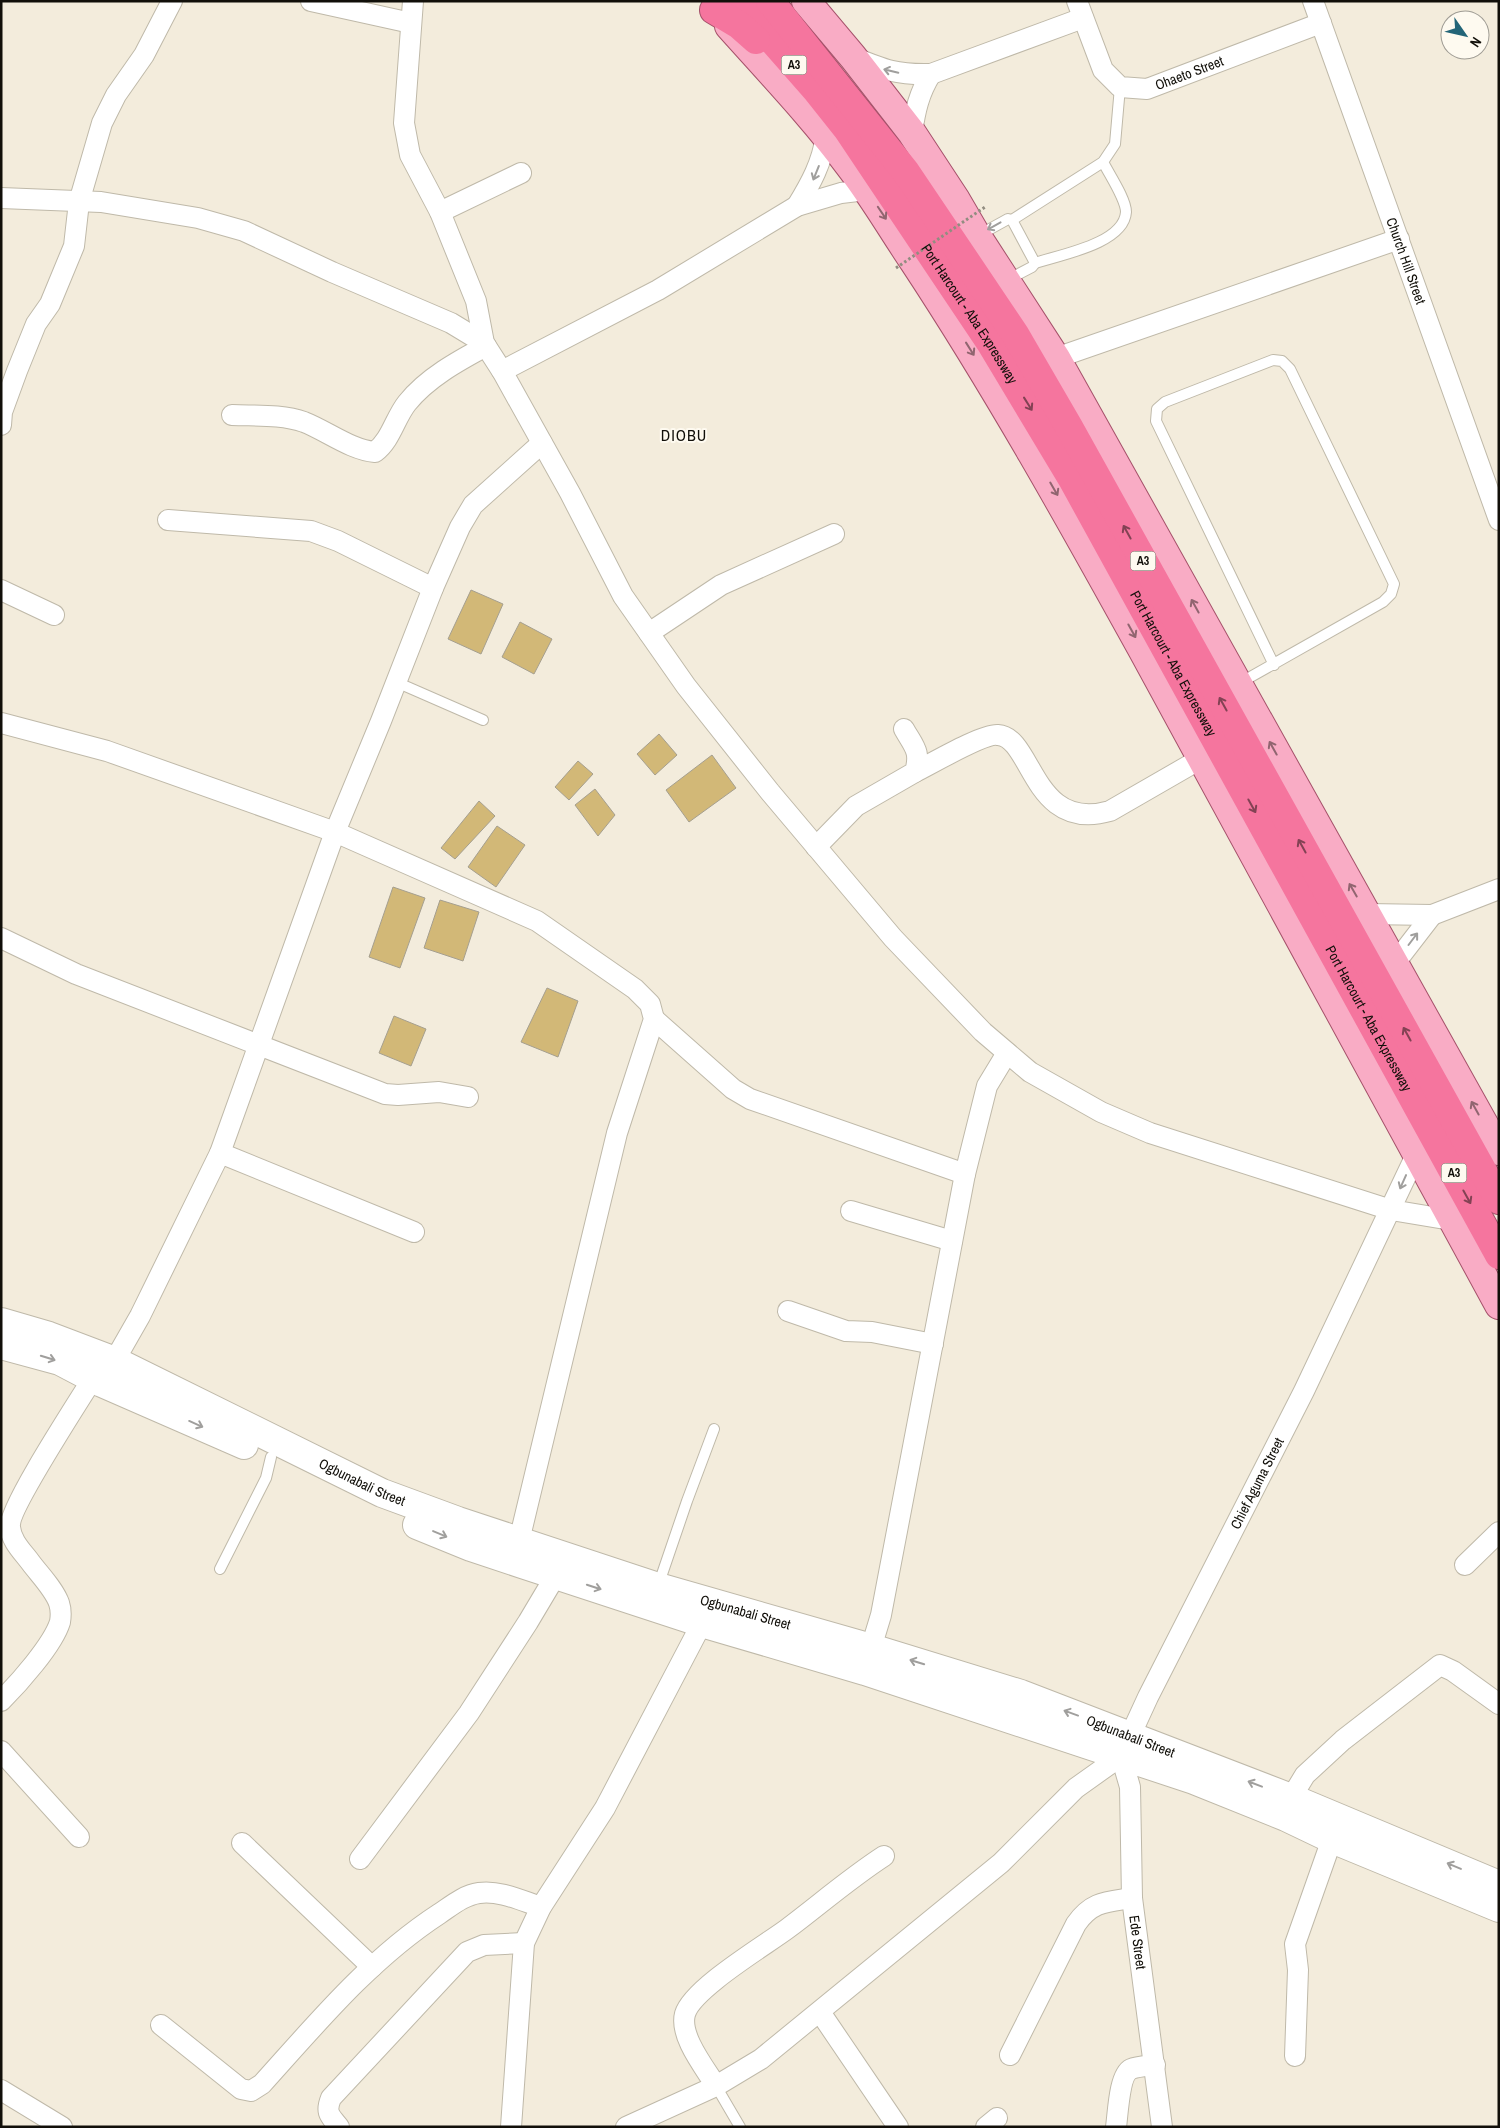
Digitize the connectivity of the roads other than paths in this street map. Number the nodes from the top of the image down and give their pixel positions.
1 (172, 1) edge
2 (311, 1) edge
3 (413, 1) edge
4 (770, 1) edge
5 (788, 1) edge
6 (806, 1) edge
7 (1313, 1) edge
8 (719, 4) edge
9 (1080, 10) edge
10 (411, 23) junction
11 (1321, 23) junction
12 (853, 57) junction
13 (823, 66) junction
14 (931, 74) junction
15 (1120, 87) junction
16 (837, 133) junction
17 (912, 134) junction
18 (1103, 162) junction
19 (521, 173) dead end
20 (866, 190) junction
21 (1, 198) edge
22 (79, 202) junction
23 (797, 206) junction
24 (440, 212) junction
25 (1012, 220) junction
26 (977, 236) junction
27 (1399, 239) junction
28 (1035, 263) junction
29 (1007, 280) junction
30 (485, 345) junction
31 (1056, 358) junction
32 (502, 371) junction
33 (232, 416) dead end
34 (1, 425) edge
35 (542, 443) junction
36 (168, 520) dead end
37 (1499, 520) edge
38 (834, 534) dead end
39 (432, 588) junction
40 (1, 590) edge
41 (54, 615) dead end
42 (649, 633) junction
43 (1274, 664) junction
44 (396, 682) junction
45 (1238, 684) junction
46 (483, 720) dead end
47 (1, 723) edge
48 (904, 729) dead end
49 (1202, 758) junction
50 (915, 772) junction
51 (335, 832) junction
52 (816, 847) junction
53 (1499, 889) edge
54 (1367, 914) junction
55 (1432, 915) junction
56 (1, 938) edge
57 (1395, 963) junction
58 (654, 1019) junction
59 (258, 1045) junction
60 (1007, 1052) junction
61 (1420, 1084) junction
62 (468, 1097) dead end
63 (1499, 1151) edge
64 (220, 1153) junction
65 (1416, 1155) junction
66 (965, 1174) junction
67 (1499, 1200) edge
68 (1391, 1210) junction
69 (851, 1211) dead end
70 (1451, 1220) junction
71 (414, 1232) dead end
72 (952, 1241) junction
73 (1499, 1255) edge
74 (1499, 1305) edge
75 (788, 1311) dead end
76 (1, 1322) edge
77 (932, 1344) junction
78 (1, 1345) edge
79 (103, 1374) junction
80 (714, 1429) dead end
81 (271, 1457) junction
82 (1499, 1532) edge
83 (519, 1541) junction
84 (1465, 1565) dead end
85 (220, 1569) dead end
86 (556, 1575) junction
87 (658, 1587) junction
88 (702, 1623) junction
89 (871, 1648) junction
90 (1, 1701) edge
91 (1499, 1704) edge
92 (1126, 1745) junction
93 (1, 1751) edge
94 (1291, 1798) junction
95 (79, 1837) dead end
96 (1332, 1839) junction
97 (242, 1842) dead end
98 (884, 1856) dead end
99 (360, 1859) dead end
100 (1499, 1885) edge
101 (1132, 1898) junction
102 (542, 1907) junction
103 (1499, 1908) edge
104 (524, 1943) junction
105 (372, 1967) junction
106 (820, 2012) junction
107 (161, 2025) dead end
108 (1010, 2055) dead end
109 (1294, 2056) dead end
110 (1155, 2065) junction
111 (716, 2086) junction
112 (1, 2090) edge
113 (62, 2127) edge
114 (339, 2127) edge
115 (512, 2127) edge
116 (626, 2127) edge
117 (740, 2127) edge
118 (898, 2127) edge
119 (1116, 2127) edge
120 (1162, 2127) edge

1 - 22 street
2 - 10 street
3 - 10 street
4 - 13 highway, Port Harcourt - Aba Expressway / A3
5 - 13 highway
6 - 12 main road
7 - 11 street, Church Hill Street
8 - 16 highway, Port Harcourt - Aba Expressway / A3
9 - 14 street
9 - 15 street
10 - 24 street
11 - 15 street, Ohaeto Street
11 - 27 street, Church Hill Street
14 -> 12 street
12 - 17 main road
61 -> 13 highway, Port Harcourt - Aba Expressway / A3
14 - 17 street
15 - 18 lane
16 - 20 main road
16 -> 23 street
16 -> 61 highway, Port Harcourt - Aba Expressway / A3
17 - 26 main road
18 - 25 lane
18 - 28 lane
19 - 24 street
20 - 23 street
20 -> 49 main road
21 - 22 street
22 - 30 street
22 - 34 street
23 - 32 street
24 - 30 street
25 -> 26 lane
25 - 28 lane
26 - 29 main road
27 - 31 street
27 - 37 street, Church Hill Street
28 - 29 lane
29 - 31 main road
30 - 32 street
30 - 33 street
45 -> 31 main road
32 - 35 street
35 - 39 street
35 - 42 street
36 - 39 street
38 - 42 street
39 - 44 street
40 - 41 street
42 - 52 street
43 - 43 lane
43 - 45 lane
44 - 46 lane
44 - 51 street
54 -> 45 main road
47 - 51 street
48 - 50 street
49 - 50 street
49 - 65 main road
50 - 52 street
51 - 58 street
51 - 59 street
52 - 60 street
53 - 55 street
54 - 55 street
54 - 57 main road
57 -> 55 street
56 - 59 street
63 -> 57 main road
58 - 66 street
58 - 83 street
59 - 62 street
59 - 64 street
60 - 66 street
60 - 68 street
61 - 67 highway, Port Harcourt - Aba Expressway / A3
61 -> 73 highway, Port Harcourt - Aba Expressway / A3
64 - 71 street
64 - 79 street
65 -> 68 street, Chief Aguma Street
65 - 70 main road
66 - 72 street
68 - 70 street
68 - 92 street, Chief Aguma Street
69 - 72 street
70 - 74 main road
72 - 77 street
75 - 77 street
76 - 79 street, Ogbunabali Street
77 - 89 street
78 -> 79 street, Ogbunabali Street
79 -> 81 street, Ogbunabali Street
79 - 83 street, Ogbunabali Street
79 - 90 street
80 - 87 lane
81 - 85 lane
81 -> 86 street, Ogbunabali Street
82 - 84 street
83 - 87 street, Ogbunabali Street
86 -> 88 street, Ogbunabali Street
86 - 99 street
87 - 89 street, Ogbunabali Street
88 - 92 street, Ogbunabali Street
88 - 102 street
92 -> 89 street, Ogbunabali Street
91 - 94 street
94 -> 92 street, Ogbunabali Street
92 - 96 street, Ogbunabali Street
92 - 101 street, Ede Street
92 - 106 street
93 - 95 street
100 -> 94 street, Ogbunabali Street
96 - 103 street, Ogbunabali Street
96 - 109 street
97 - 105 street
98 - 111 street
101 - 108 street
101 - 110 street, Ede Street
102 - 104 street
102 - 105 street
104 - 114 street
104 - 115 street
105 - 107 street
106 - 111 street
106 - 118 street
110 - 119 street
110 - 120 street, Ede Street
111 - 116 street
111 - 117 lane
112 - 113 street

